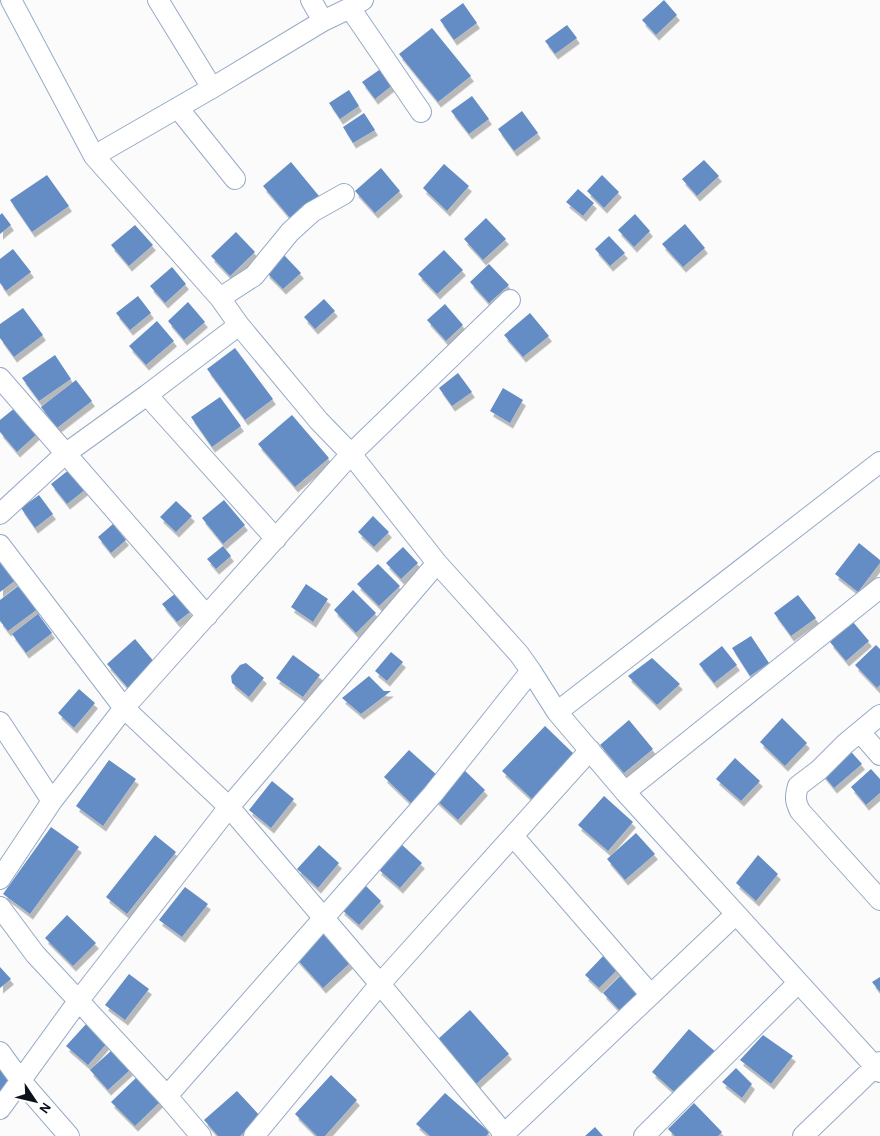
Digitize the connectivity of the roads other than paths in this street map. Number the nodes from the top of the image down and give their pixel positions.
1 (11, 0) edge
2 (158, 0) edge
3 (311, 0) edge
4 (357, 4) edge
5 (323, 21) junction
6 (212, 88) junction
7 (178, 108) junction
8 (421, 112) dead end
9 (94, 156) junction
10 (234, 179) dead end
11 (344, 194) dead end
12 (220, 298) junction
13 (510, 300) dead end
14 (239, 325) junction
15 (0, 378) edge
16 (147, 395) junction
17 (66, 454) junction
18 (351, 454) junction
19 (880, 462) edge
20 (0, 514) edge
21 (276, 539) junction
22 (0, 545) edge
23 (437, 563) junction
24 (880, 588) edge
25 (207, 616) junction
26 (531, 671) junction
27 (124, 708) junction
28 (557, 712) junction
29 (880, 715) edge
30 (0, 722) edge
31 (860, 732) junction
32 (590, 750) junction
33 (880, 756) edge
34 (625, 792) junction
35 (52, 801) junction
36 (228, 807) junction
37 (513, 836) junction
38 (0, 879) edge
39 (880, 900) edge
40 (0, 907) edge
41 (736, 914) junction
42 (323, 919) junction
43 (798, 983) junction
44 (380, 984) junction
45 (651, 995) junction
46 (78, 1000) junction
47 (0, 1052) edge
48 (878, 1067) edge
49 (21, 1081) junction
50 (166, 1096) junction
51 (0, 1110) edge
52 (504, 1135) edge
53 (69, 1136) edge
54 (201, 1136) edge
55 (254, 1136) edge
56 (644, 1136) edge
57 (802, 1136) edge

1 - 9 street
2 - 6 street
3 - 5 street
4 - 5 street
4 - 8 street
5 - 6 street
6 - 7 street
7 - 9 street
7 - 10 street
9 - 12 street
11 - 12 street
12 - 14 street
13 - 18 street
14 - 16 street
14 - 18 street
15 - 17 street
16 - 17 street
16 - 21 street
17 - 20 street
17 - 25 street
18 - 21 street
18 - 23 street
19 - 28 street
21 - 25 street
22 - 27 street
23 - 26 street
23 - 36 street
24 - 34 street
25 - 27 street
26 - 28 street
26 - 42 street
27 - 35 street
27 - 36 street
28 - 32 street
29 - 31 street
30 - 35 street
31 - 33 street
31 - 39 street
32 - 34 street
32 - 37 street
34 - 41 street
35 - 38 street
36 - 42 street
36 - 46 street
37 - 44 street
37 - 45 street
40 - 46 street
41 - 43 street
41 - 45 street
42 - 44 street
42 - 50 street
43 - 48 street
43 - 56 street
44 - 52 street
44 - 55 street
45 - 52 street
46 - 49 street
46 - 50 street
47 - 49 street
48 - 57 street
49 - 51 street
49 - 53 street
50 - 54 street

